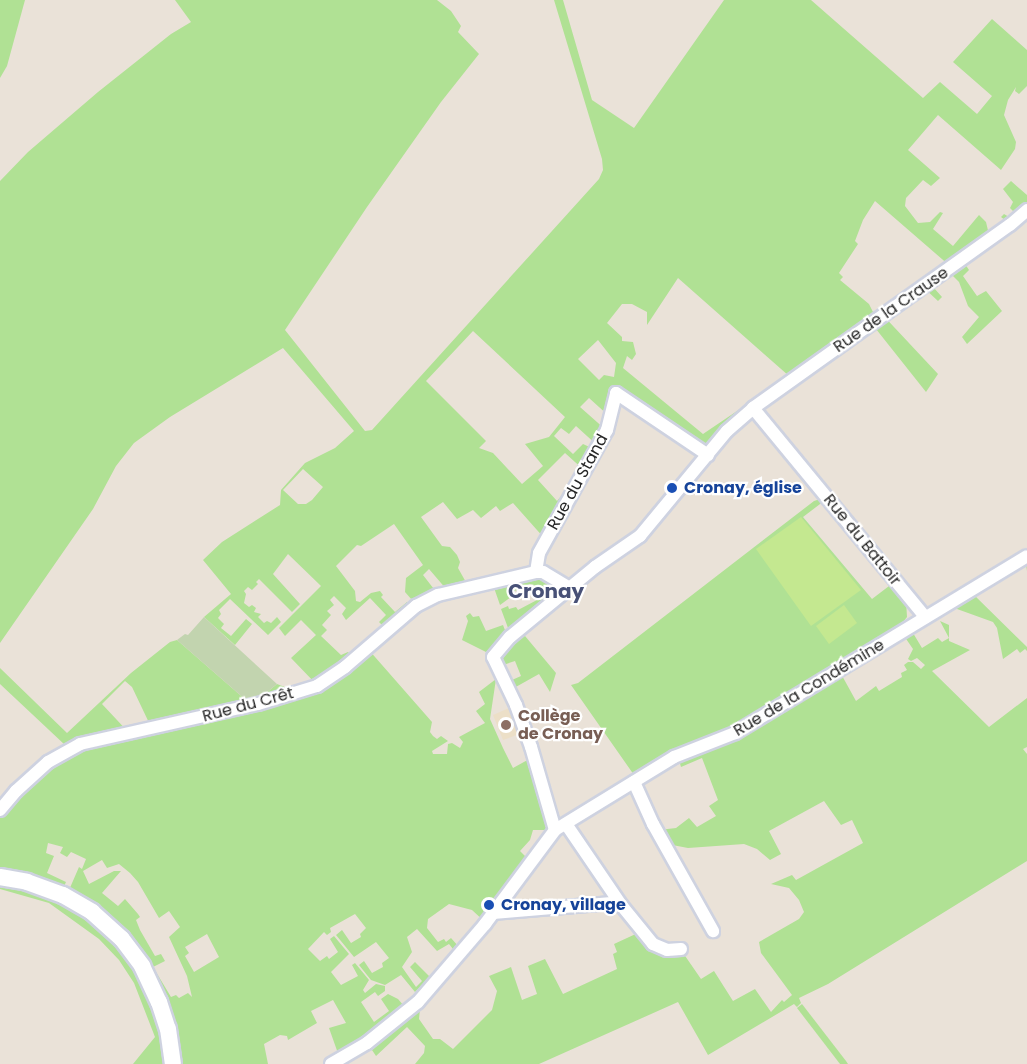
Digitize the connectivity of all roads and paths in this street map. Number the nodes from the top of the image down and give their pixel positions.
1 (1027, 210) edge
2 (753, 408) junction
3 (708, 455) junction
4 (1027, 556) edge
5 (536, 572) junction
6 (570, 588) junction
7 (925, 617) junction
8 (634, 782) junction
9 (0, 810) edge
10 (561, 827) junction
11 (0, 878) edge
12 (622, 906) junction
13 (493, 913) junction
14 (713, 931) dead end
15 (681, 949) dead end
16 (173, 1064) edge
17 (332, 1064) edge

1 - 2 street, Rue de la Crause
2 - 3 street, Rue de la Crause
2 - 7 street, Rue du Battoir
3 - 5 street, Rue du Stand
3 - 6 street, Rue de la Crause
4 - 7 street, Rue de la Condémine
5 - 6 street
5 - 9 street, Rue du Crêt
6 - 10 street, Rue de la Crause
7 - 8 street, Rue de la Condémine
8 - 10 street, Rue de la Condémine
8 - 14 street
10 - 12 street
10 - 13 street
11 - 16 main road
12 - 13 street
12 - 15 street
13 - 17 street

